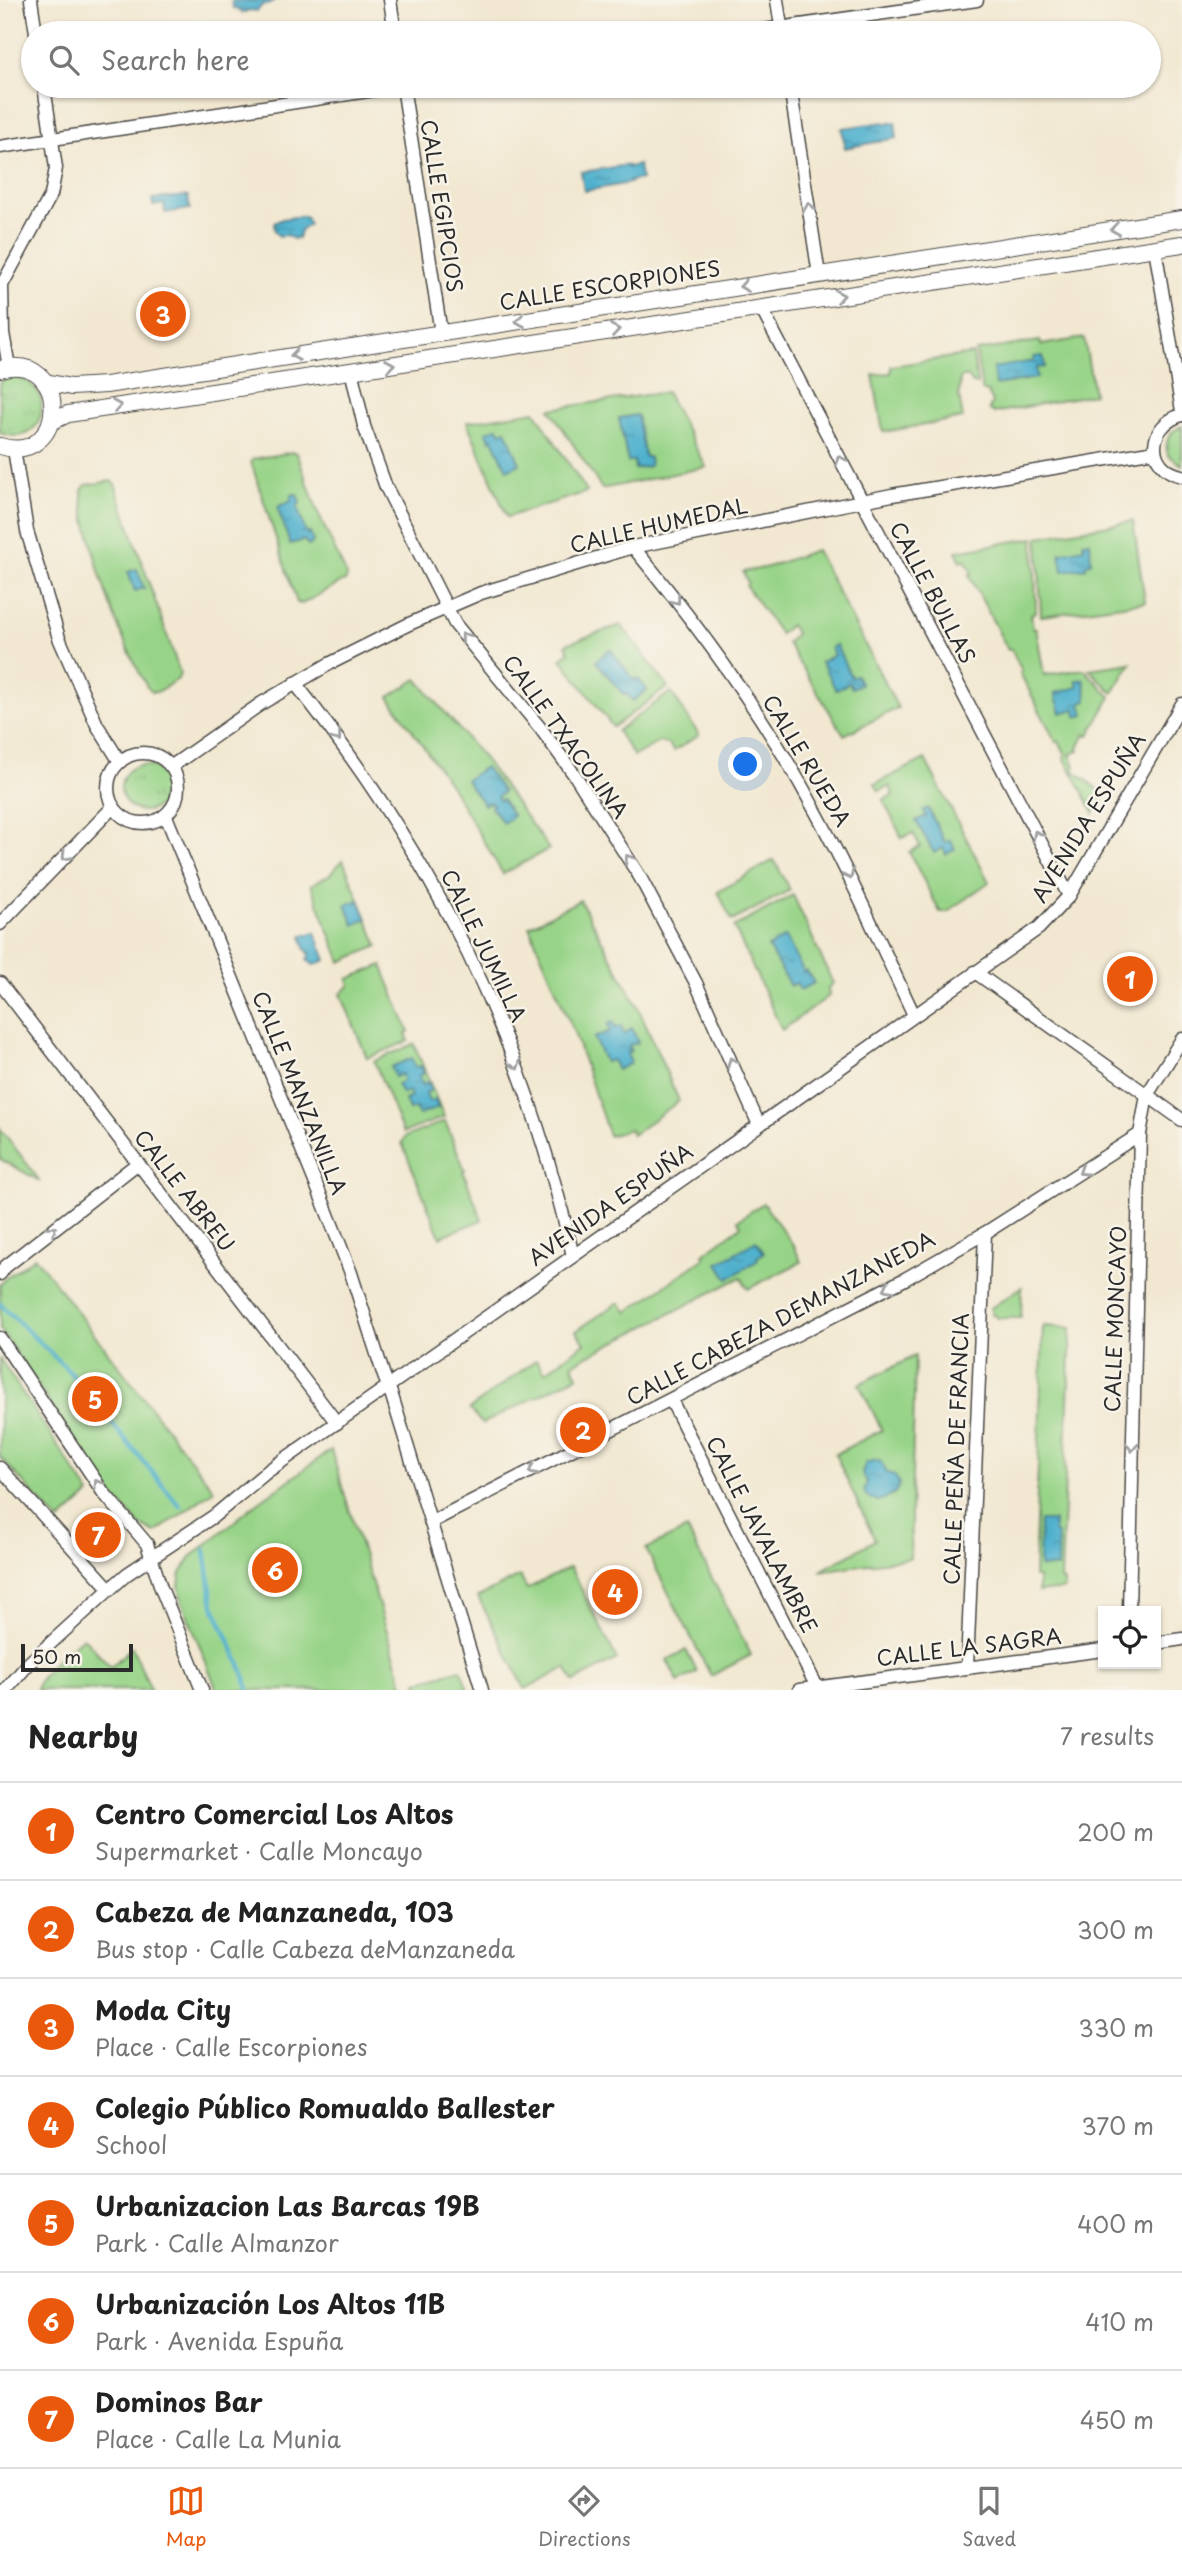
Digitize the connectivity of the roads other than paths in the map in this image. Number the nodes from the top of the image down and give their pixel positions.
1 (31, 0) edge
2 (390, 0) edge
3 (777, 0) edge
4 (977, 0) edge
5 (34, 21) edge
6 (393, 21) edge
7 (780, 21) edge
8 (840, 21) edge
9 (46, 98) edge
10 (323, 98) edge
11 (404, 98) edge
12 (792, 98) edge
13 (52, 139) junction
14 (0, 147) edge
15 (1182, 219) edge
16 (1182, 244) edge
17 (1156, 248) junction
18 (819, 275) junction
19 (761, 308) junction
20 (441, 333) junction
21 (4, 368) edge
22 (352, 370) junction
23 (45, 382) junction
24 (1182, 413) edge
25 (51, 422) junction
26 (7, 448) edge
27 (1155, 451) junction
28 (1182, 476) edge
29 (862, 501) junction
30 (633, 547) junction
31 (448, 607) junction
32 (295, 683) junction
33 (1182, 704) edge
34 (120, 762) junction
35 (172, 766) junction
36 (113, 807) junction
37 (166, 816) junction
38 (1069, 896) junction
39 (0, 924) edge
40 (975, 972) junction
41 (0, 983) edge
42 (914, 1015) junction
43 (1182, 1039) edge
44 (1147, 1095) junction
45 (1182, 1121) edge
46 (759, 1125) junction
47 (1140, 1134) junction
48 (138, 1163) junction
49 (985, 1233) junction
50 (573, 1256) junction
51 (2, 1268) edge
52 (0, 1338) edge
53 (388, 1387) junction
54 (671, 1400) junction
55 (337, 1423) junction
56 (0, 1468) edge
57 (431, 1522) junction
58 (152, 1558) junction
59 (110, 1589) junction
60 (1129, 1606) edge
61 (1182, 1639) edge
62 (1161, 1642) edge
63 (1098, 1651) edge
64 (967, 1668) junction
65 (481, 1685) edge
66 (817, 1687) junction
67 (3, 1689) edge
68 (202, 1690) edge
69 (490, 1690) edge
70 (799, 1690) edge

1 - 5 street
2 - 6 street
3 - 7 street
4 - 8 street
9 - 13 street
10 - 13 street
11 - 20 street, CALLE EGIPCIOS
18 -> 12 street
13 - 14 street
13 - 21 street
15 -> 18 street, CALLE ESCORPIONES
16 - 17 street, CALLE ESCORPIONES
19 -> 17 street, CALLE ESCORPIONES
17 - 24 street
18 -> 20 street, CALLE ESCORPIONES
22 -> 19 street, CALLE ESCORPIONES
29 -> 19 street, CALLE BULLAS
20 -> 23 street, CALLE ESCORPIONES
21 - 23 street, CALLE ESCORPIONES
25 -> 22 street, CALLE ESCORPIONES
22 - 31 street, CALLE TXACOLINA
23 - 25 street
24 - 27 street
25 - 26 street
26 - 34 street
27 - 28 street
27 - 29 street, CALLE HUMEDAL
29 - 30 street, CALLE HUMEDAL
38 -> 29 street, CALLE BULLAS
30 - 31 street, CALLE HUMEDAL
30 -> 42 street, CALLE RUEDA
31 - 32 street, CALLE HUMEDAL
46 -> 31 street, CALLE TXACOLINA
32 - 35 street, CALLE HUMEDAL
32 -> 50 street, CALLE JUMILLA
33 - 38 street, AVENIDA ESPUÑA
34 - 35 street
34 - 36 street
35 - 37 street
36 - 37 street
36 -> 39 street
37 - 53 street, CALLE MANZANILLA
38 - 40 street, AVENIDA ESPUÑA
40 - 42 street, AVENIDA ESPUÑA
40 - 44 street
41 - 48 street, CALLE ABREU
42 - 46 street, AVENIDA ESPUÑA
43 - 44 street, CALLE MONCAYO
44 - 45 street
44 - 47 street, CALLE MONCAYO
46 - 50 street, AVENIDA ESPUÑA
47 -> 49 street, CALLE CABEZA DEMANZANEDA
47 -> 60 street, CALLE MONCAYO
51 -> 48 street
48 - 55 street, CALLE ABREU
49 -> 54 street, CALLE CABEZA DEMANZANEDA
49 - 64 street, CALLE PEÑA DE FRANCIA
50 - 53 street, AVENIDA ESPUÑA
58 -> 52 street
53 - 55 street, AVENIDA ESPUÑA
53 - 57 street, CALLE MANZANILLA
54 -> 57 street, CALLE CABEZA DEMANZANEDA
54 - 66 street, CALLE JAVALAMBRE
55 - 58 street, AVENIDA ESPUÑA
56 - 59 street
57 - 65 street, CALLE MANZANILLA
58 - 59 street, AVENIDA ESPUÑA
58 - 68 street
59 - 67 street, AVENIDA ESPUÑA
61 - 62 street
63 - 64 street, CALLE LA SAGRA
64 - 66 street, CALLE LA SAGRA
65 - 69 street
66 - 70 street, CALLE LA SAGRA

